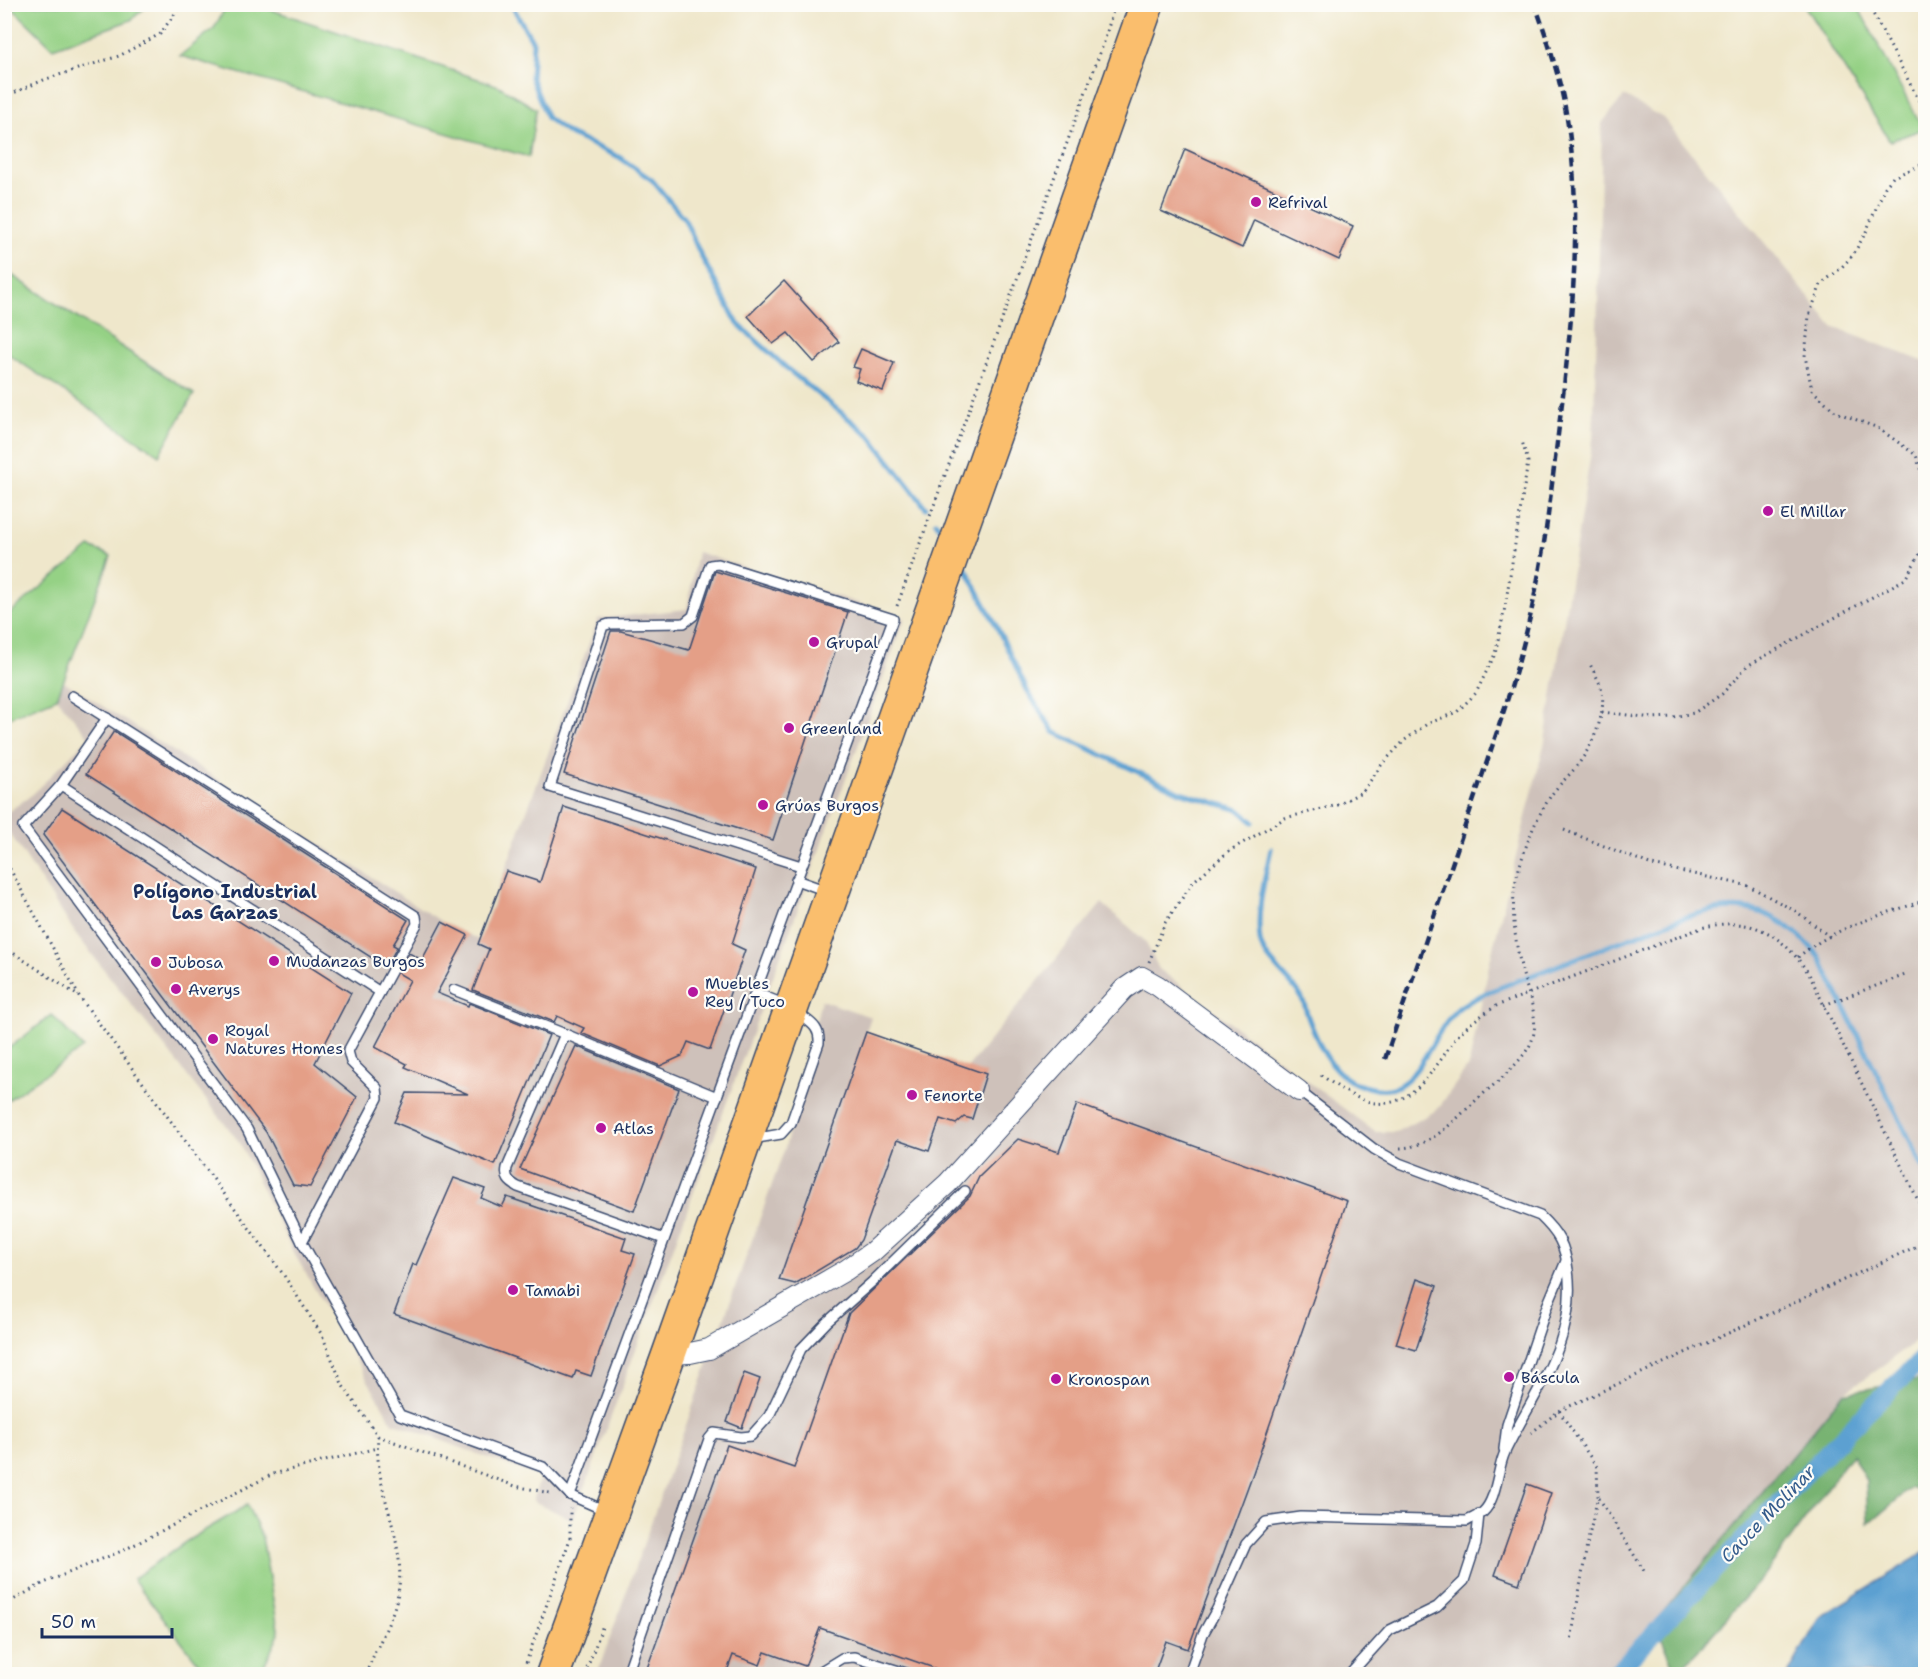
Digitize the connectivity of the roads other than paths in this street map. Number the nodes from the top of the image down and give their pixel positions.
1 (1146, 4) edge
2 (72, 696) dead end
3 (107, 718) junction
4 (61, 785) junction
5 (801, 866) junction
6 (796, 880) junction
7 (832, 893) junction
8 (454, 990) dead end
9 (380, 992) junction
10 (756, 993) junction
11 (791, 1008) junction
12 (565, 1034) junction
13 (1299, 1091) joint
14 (717, 1097) junction
15 (965, 1191) dead end
16 (664, 1239) junction
17 (302, 1242) junction
18 (1567, 1260) junction
19 (669, 1354) junction
20 (1504, 1455) junction
21 (570, 1495) junction
22 (611, 1513) junction
23 (1479, 1514) junction
24 (553, 1674) edge
25 (627, 1674) edge
26 (816, 1674) edge
27 (909, 1674) edge
28 (1189, 1674) edge
29 (1350, 1674) edge

1 - 7 highway
2 - 3 lane
3 - 4 lane
3 - 9 lane
4 - 9 lane
4 - 17 lane
5 - 5 lane
5 - 6 lane
6 - 7 lane
6 - 10 lane
7 - 11 highway
8 - 12 lane
9 - 17 lane
10 - 11 lane
10 - 14 lane
11 - 19 highway
12 - 14 lane
12 - 16 lane
13 - 18 lane
13 - 19 street
14 - 16 lane
15 - 25 lane
16 - 21 lane
17 - 21 lane
18 - 20 lane
18 - 20 lane
19 - 22 highway
20 - 23 lane
21 - 22 lane
22 - 24 highway
23 - 28 lane
23 - 29 lane
26 - 27 lane

